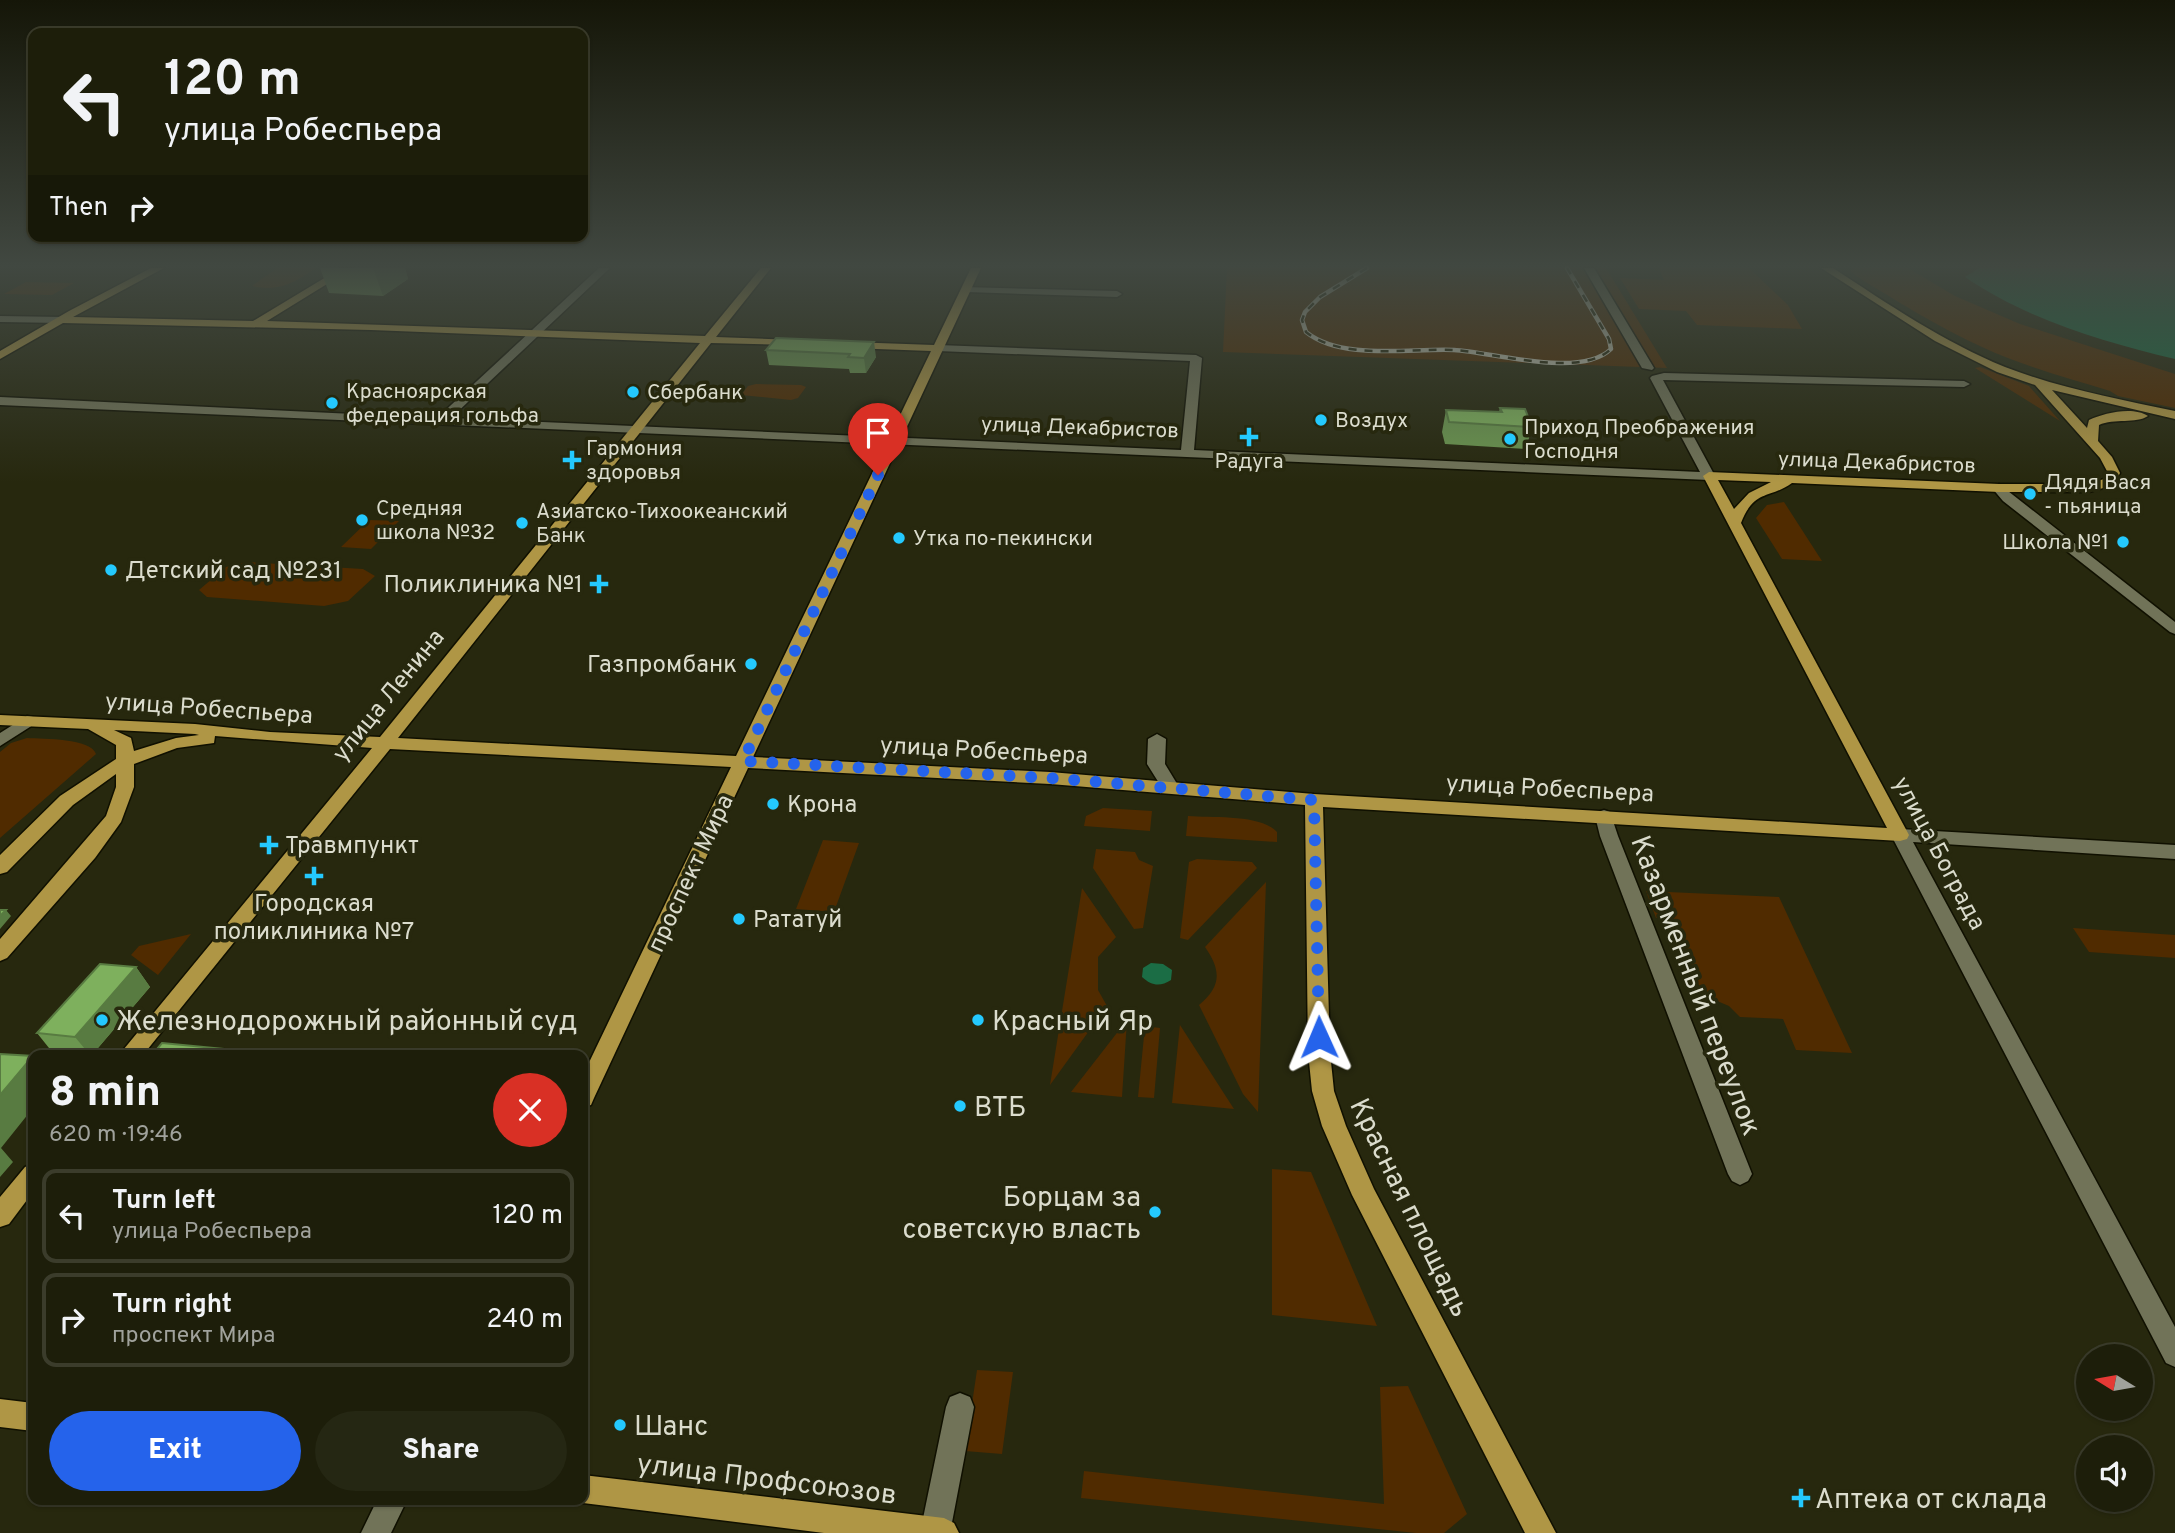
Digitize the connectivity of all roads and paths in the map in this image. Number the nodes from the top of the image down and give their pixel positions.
1 (29, 340) edge
2 (529, 340) edge
3 (697, 340) edge
4 (708, 340) junction
5 (942, 340) edge
6 (1632, 340) edge
7 (1939, 340) edge
8 (809, 343) edge
9 (836, 344) edge
10 (938, 348) junction
11 (0, 356) edge
12 (1652, 373) junction
13 (2037, 380) junction
14 (1964, 384) dead end
15 (0, 401) edge
16 (2175, 417) edge
17 (441, 421) junction
18 (635, 429) junction
19 (895, 440) junction
20 (2092, 443) junction
21 (1187, 453) junction
22 (1709, 476) junction
23 (1807, 480) junction
24 (1999, 488) junction
25 (1735, 522) junction
26 (2175, 629) edge
27 (0, 720) edge
28 (27, 721) junction
29 (79, 724) junction
30 (271, 737) junction
31 (1157, 739) dead end
32 (0, 741) edge
33 (385, 742) junction
34 (124, 761) junction
35 (743, 761) junction
36 (1170, 787) junction
37 (1314, 800) junction
38 (1604, 816) junction
39 (1900, 835) junction
40 (2175, 852) edge
41 (0, 867) edge
42 (0, 953) edge
43 (134, 1050) edge
44 (588, 1087) edge
45 (1740, 1174) dead end
46 (28, 1180) edge
47 (0, 1216) edge
48 (2175, 1354) edge
49 (960, 1406) dead end
50 (0, 1413) edge
51 (28, 1416) edge
52 (588, 1490) edge
53 (390, 1505) edge
54 (376, 1533) edge
55 (938, 1533) edge
56 (1541, 1533) edge

1 - 11 main road
2 - 17 street
3 - 4 main road
4 - 8 main road
4 - 18 main road, улица Ленина
5 - 10 main road, проспект Мира
6 - 12 street, улица Бограда
7 - 13 main road
9 - 10 main road
10 - 19 main road, проспект Мира
10 - 21 street
12 - 14 street
12 - 22 street, улица Бограда
13 - 16 main road
13 - 20 main road
15 - 17 street, улица Декабристов
16 - 20 main road
17 - 18 street, улица Декабристов
18 - 19 street, улица Декабристов
18 - 33 main road, улица Ленина
19 - 21 street, улица Декабристов
19 - 35 main road, проспект Мира
20 - 24 main road, улица Декабристов
21 - 22 street, улица Декабристов
22 - 23 main road, улица Декабристов
22 - 25 main road, улица Бограда
23 - 24 main road, улица Декабристов
23 - 25 main road
24 - 26 street
25 - 39 main road, улица Бограда
27 - 28 main road, улица Робеспьера
28 - 29 main road, улица Робеспьера
28 - 32 street
29 - 30 main road, улица Робеспьера
29 - 34 main road
30 - 33 main road, улица Робеспьера
30 - 34 main road
31 - 36 street
33 - 35 main road, улица Робеспьера
33 - 43 main road, улица Ленина
34 - 41 main road
34 - 42 main road
35 - 36 main road, улица Робеспьера
35 - 44 main road, проспект Мира
36 - 37 main road, улица Робеспьера
37 - 38 main road, улица Робеспьера
37 - 56 main road, Красная площадь
38 - 39 main road, улица Робеспьера
38 - 45 street, Казарменный переулок
39 - 40 street, улица Робеспьера
39 - 48 street, улица Бограда
46 - 47 main road
49 - 55 street
50 - 51 main road
52 - 55 main road, улица Профсоюзов
53 - 54 street

